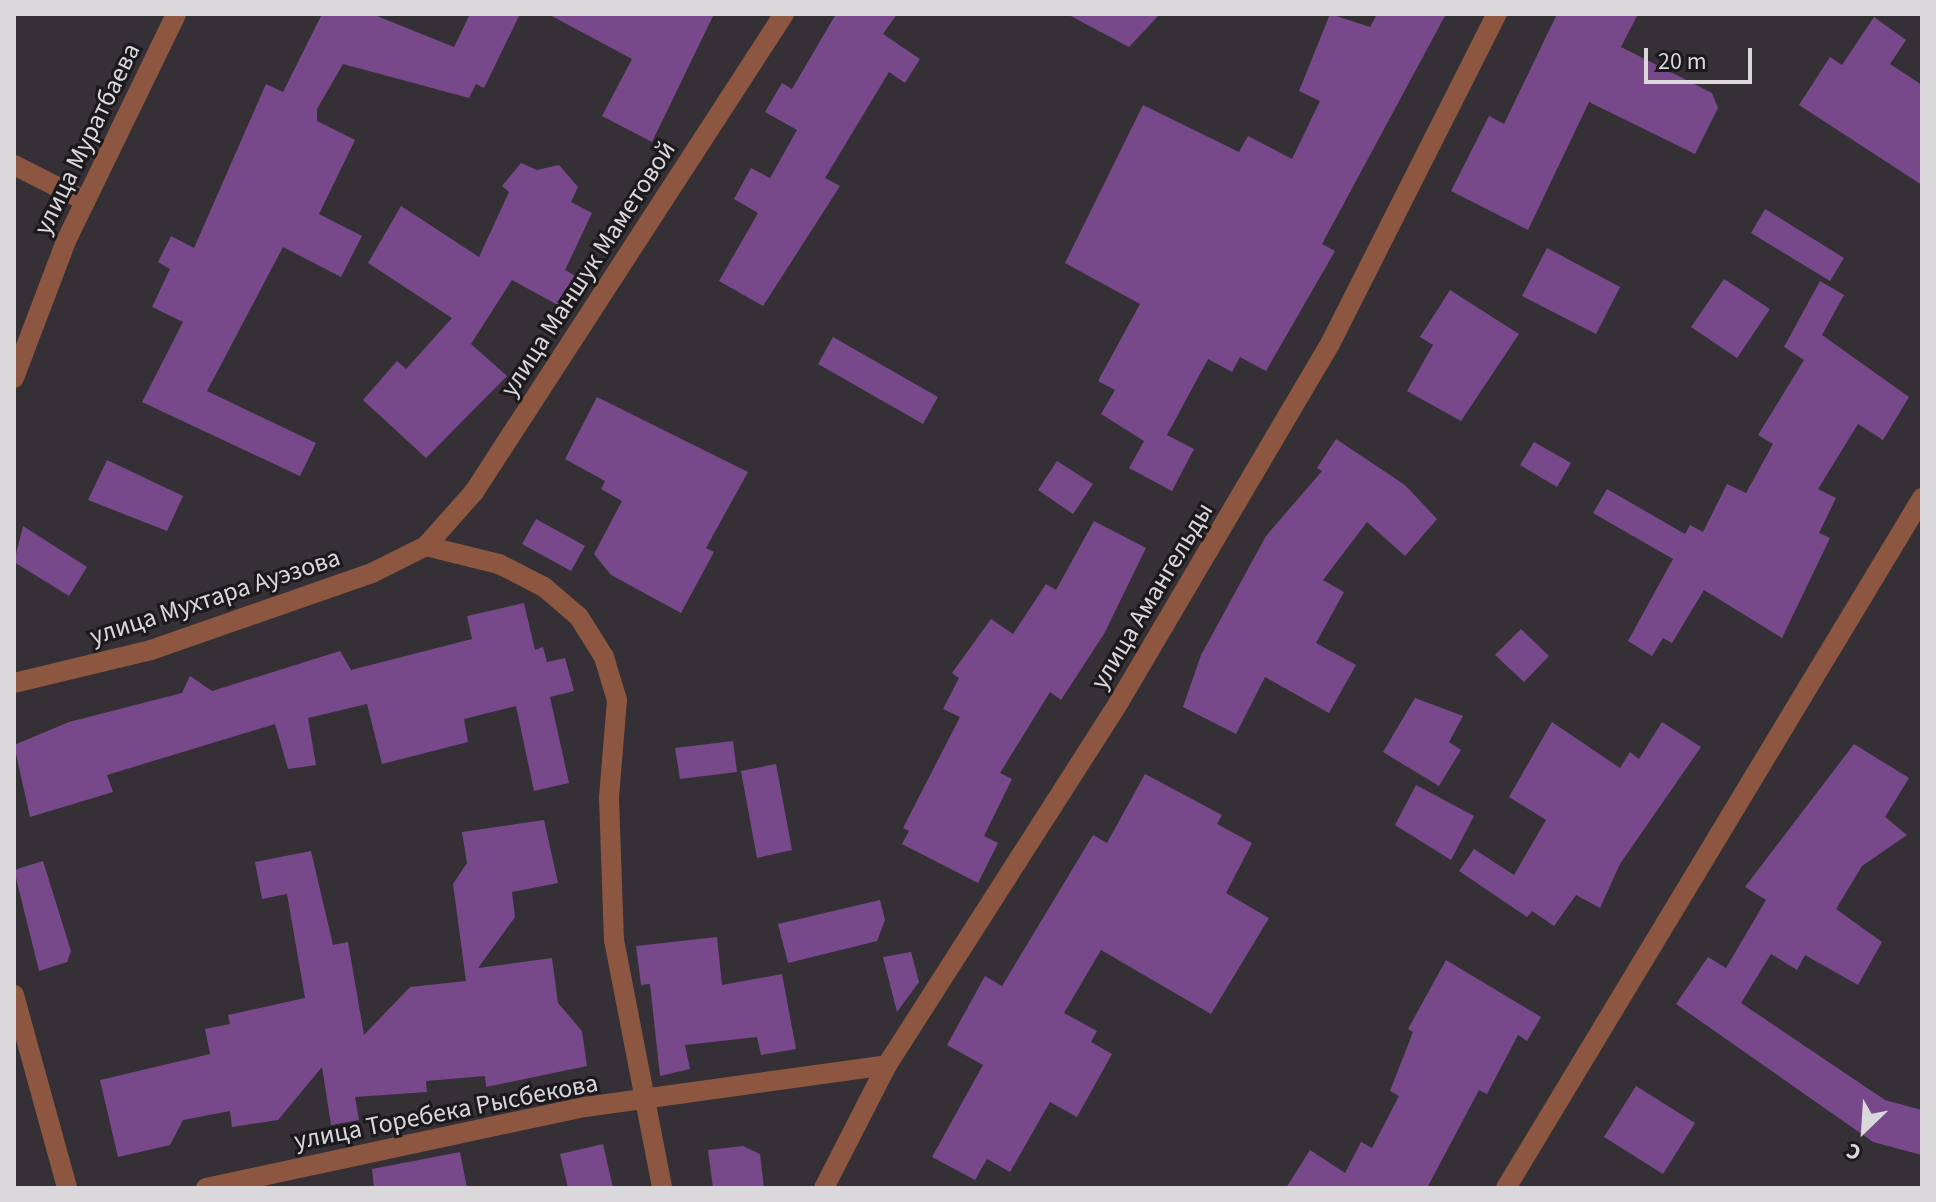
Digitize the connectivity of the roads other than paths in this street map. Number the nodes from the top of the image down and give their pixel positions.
1 (176, 14) edge
2 (784, 14) edge
3 (1497, 14) edge
4 (14, 165) edge
5 (85, 201) junction
6 (14, 378) edge
7 (1922, 498) edge
8 (426, 546) junction
9 (14, 683) edge
10 (14, 995) edge
11 (887, 1065) junction
12 (645, 1103) junction
13 (67, 1188) edge
14 (206, 1188) edge
15 (662, 1188) edge
16 (824, 1188) edge
17 (1506, 1188) edge

1 - 5 street, улица Муратбаева
2 - 8 street, улица Маншук Маметовой
3 - 11 street, улица Амангельды
4 - 5 street
5 - 6 street, улица Муратбаева
7 - 17 street
8 - 9 street, улица Мухтара Ауэзова
8 - 12 street
10 - 13 street
11 - 12 street, улица Торебека Рысбекова
11 - 16 street, улица Амангельды
12 - 14 street, улица Торебека Рысбекова
12 - 15 street

